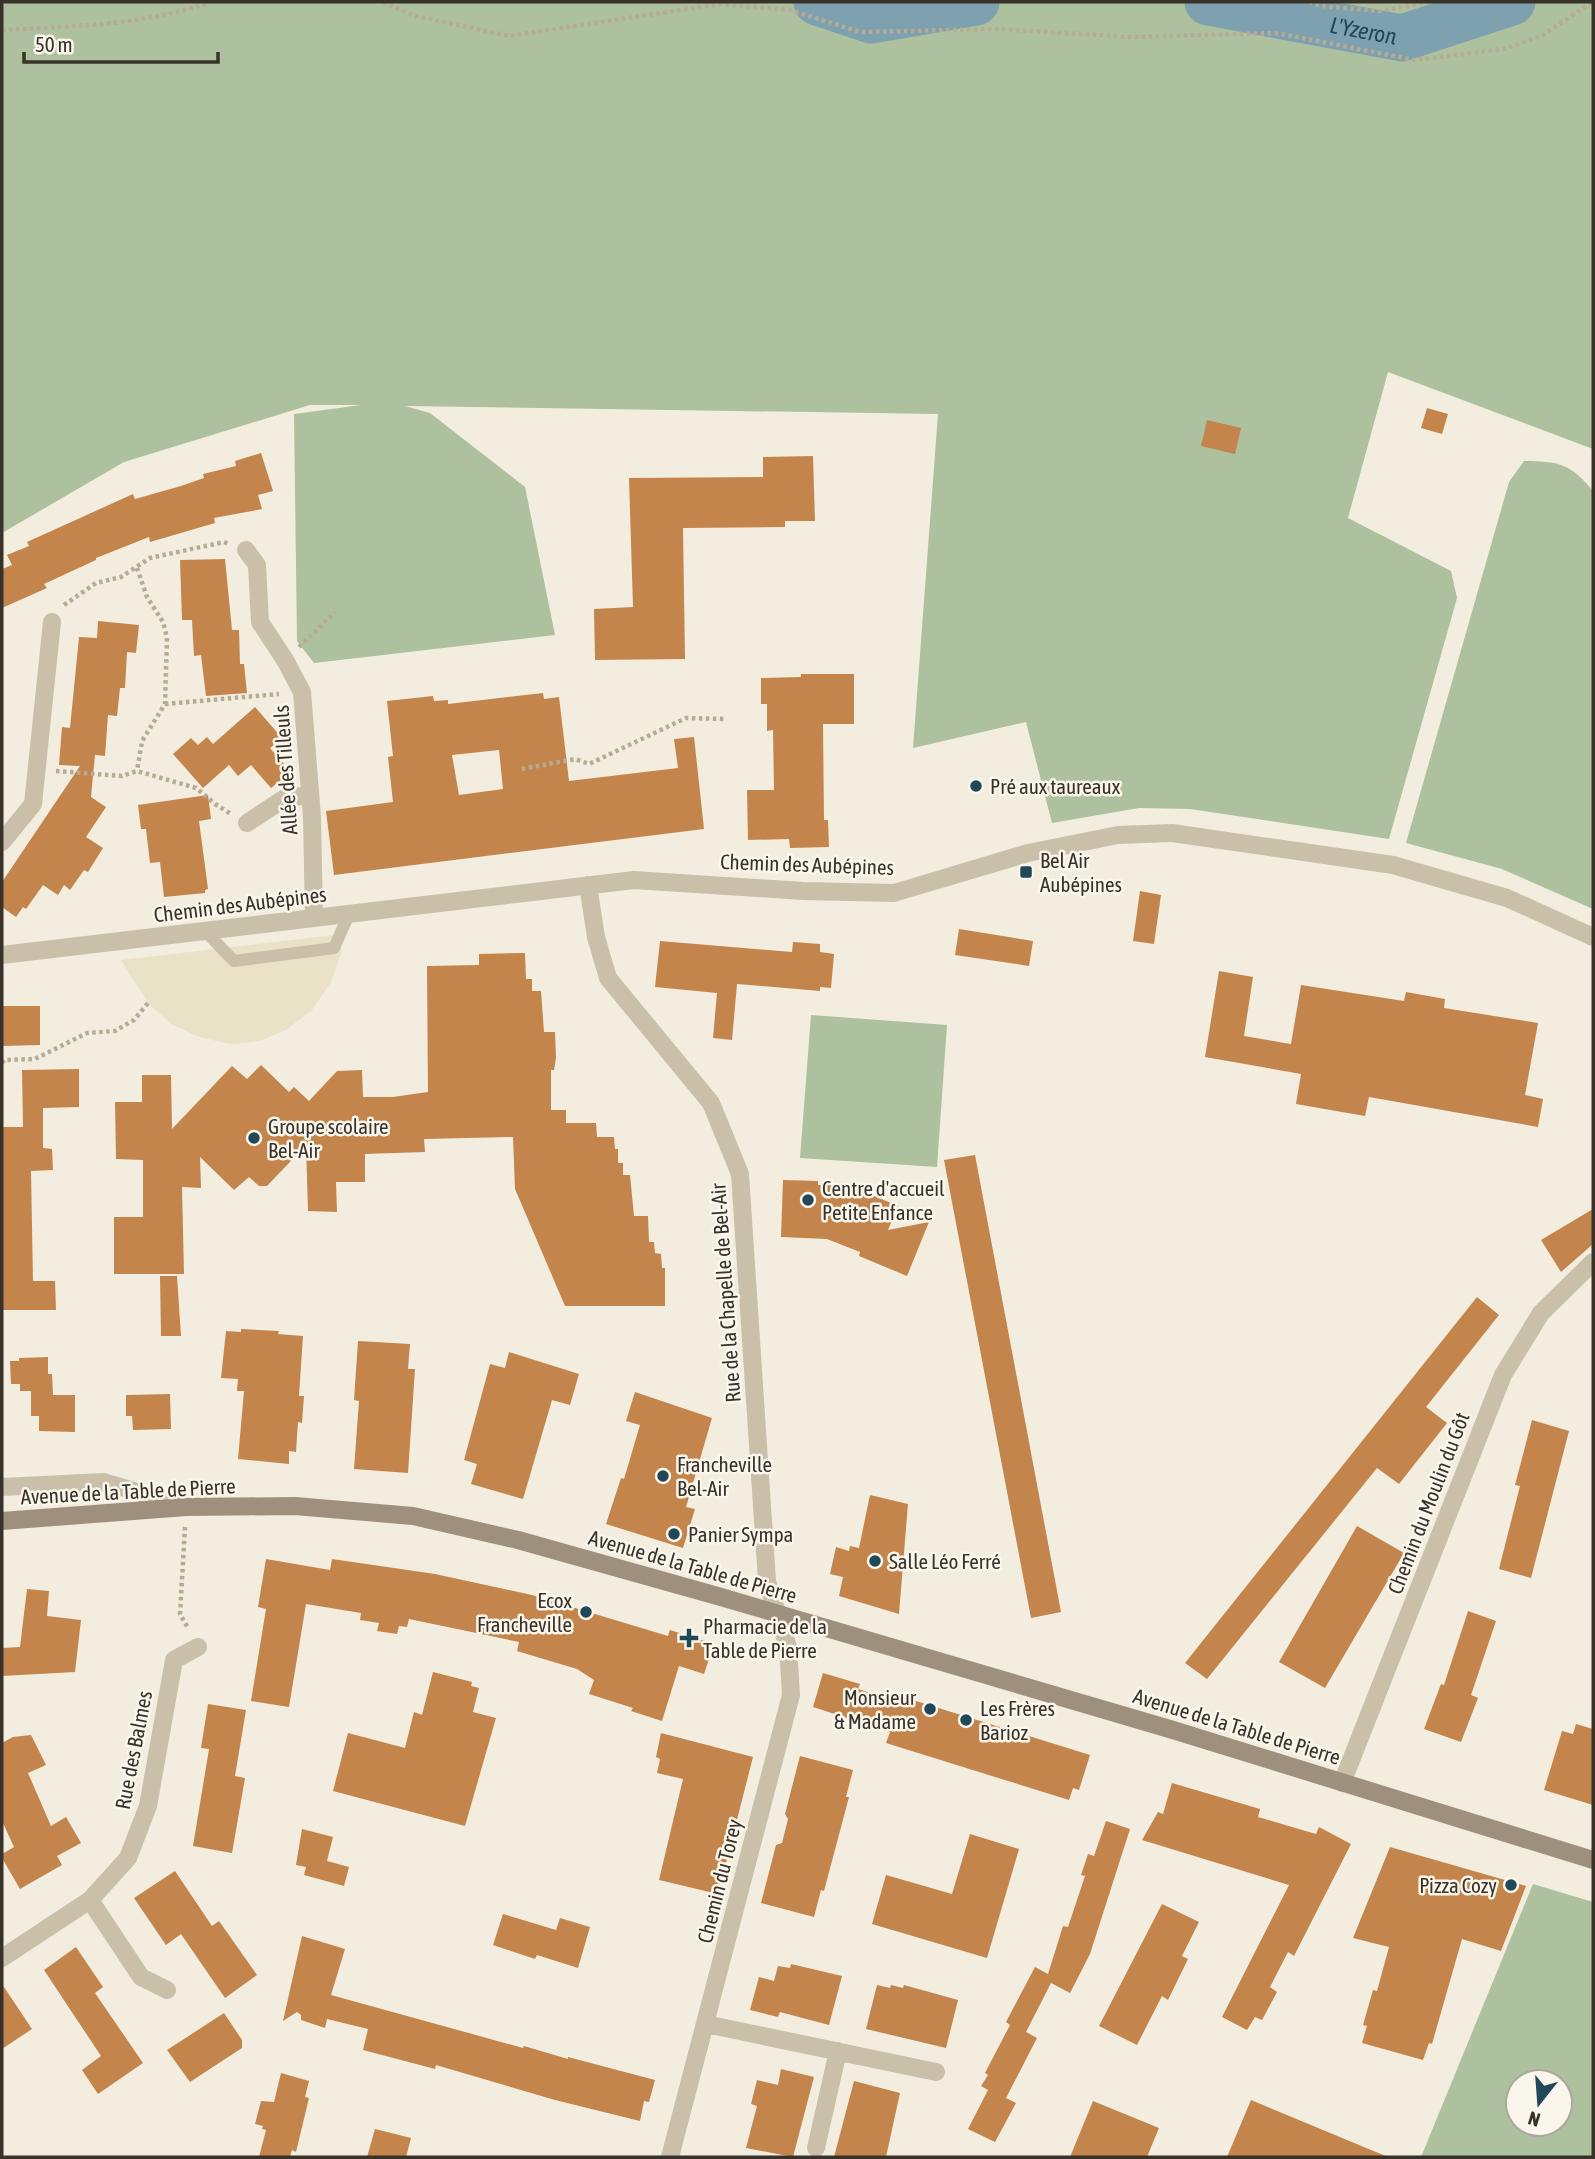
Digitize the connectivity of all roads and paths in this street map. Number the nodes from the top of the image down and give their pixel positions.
1 (210, 2) edge
2 (383, 2) edge
3 (1309, 2) edge
4 (1430, 2) edge
5 (1592, 2) edge
6 (2, 30) edge
7 (246, 550) joint
8 (137, 568) junction
9 (335, 612) dead end
10 (52, 622) joint
11 (285, 660) junction
12 (302, 692) junction
13 (165, 704) junction
14 (726, 719) dead end
15 (37, 769) junction
16 (522, 769) dead end
17 (137, 771) junction
18 (310, 795) junction
19 (247, 823) joint
20 (2, 842) edge
21 (588, 885) junction
22 (349, 914) junction
23 (314, 918) junction
24 (205, 931) junction
25 (1593, 937) edge
26 (2, 955) edge
27 (148, 1003) dead end
28 (2, 1063) edge
29 (1593, 1262) edge
30 (2, 1487) edge
31 (186, 1507) junction
32 (2, 1521) edge
33 (778, 1614) junction
34 (198, 1647) joint
35 (1342, 1783) junction
36 (1593, 1860) edge
37 (90, 1900) junction
38 (2, 1958) edge
39 (167, 1990) dead end
40 (706, 2024) junction
41 (838, 2051) junction
42 (936, 2072) dead end
43 (816, 2148) dead end
44 (670, 2157) edge

1 - 6 path
2 - 5 path
3 - 4 path
7 - 8 path
7 - 11 street, Allée des Tilleuls
8 - 10 path
8 - 13 path
9 - 11 path
10 - 15 street
11 - 12 street, Allée des Tilleuls
12 - 13 path
12 - 18 street, Allée des Tilleuls
13 - 17 path
14 - 16 path
15 - 17 path
15 - 20 street
17 - 19 path
18 - 19 street
18 - 23 street, Allée des Tilleuls
21 - 22 street, Chemin des Aubépines
21 - 25 street, Chemin des Aubépines
21 - 33 street, Rue de la Chapelle de Bel-Air
22 - 23 street, Chemin des Aubépines
22 - 24 lane
23 - 24 street, Chemin des Aubépines
24 - 26 street, Chemin des Aubépines
27 - 28 path
29 - 35 street, Chemin du Moulin du Gôt
30 - 31 street
31 - 32 main road, Avenue de la Table de Pierre
31 - 33 main road, Avenue de la Table de Pierre
31 - 34 path
33 - 35 main road, Avenue de la Table de Pierre
33 - 40 street, Chemin du Torey
34 - 37 street, Rue des Balmes
35 - 36 main road, Avenue de la Table de Pierre
37 - 38 street, Rue des Balmes
37 - 39 street
40 - 41 street
40 - 44 street, Chemin du Torey
41 - 42 street
41 - 43 street

